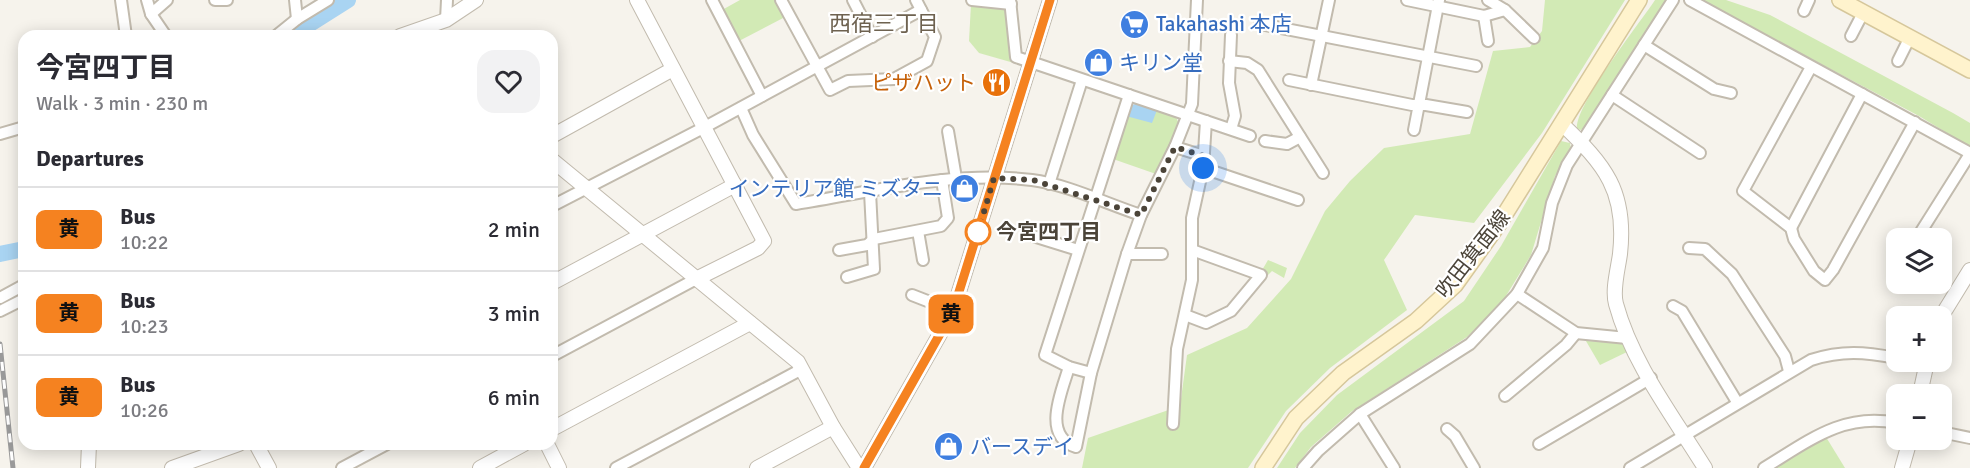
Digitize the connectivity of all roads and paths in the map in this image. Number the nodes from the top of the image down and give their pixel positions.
1 (121, 0) edge
2 (147, 0) edge
3 (167, 0) edge
4 (215, 0) edge
5 (226, 0) edge
6 (295, 0) edge
7 (328, 0) edge
8 (447, 0) edge
9 (477, 0) edge
10 (637, 0) edge
11 (712, 0) edge
12 (781, 0) edge
13 (852, 0) edge
14 (972, 0) edge
15 (1050, 0) edge
16 (1197, 0) edge
17 (1329, 0) edge
18 (1407, 0) edge
19 (1488, 0) edge
20 (1639, 0) edge
21 (1673, 0) edge
22 (1690, 0) edge
23 (1809, 0) edge
24 (1840, 0) edge
25 (1011, 2) edge
26 (1438, 3) edge
27 (918, 5) edge
28 (1859, 7) edge
29 (1505, 10) junction
30 (1804, 11) dead end
31 (151, 14) junction
32 (1484, 16) junction
33 (297, 19) junction
34 (446, 20) junction
35 (1260, 24) dead end
36 (125, 30) edge
37 (162, 30) edge
38 (283, 30) edge
39 (417, 30) edge
40 (1231, 35) dead end
41 (1321, 36) junction
42 (1851, 36) dead end
43 (872, 37) junction
44 (1910, 37) junction
45 (1534, 38) dead end
46 (1488, 41) dead end
47 (1644, 45) junction
48 (1428, 56) junction
49 (1229, 61) junction
50 (1898, 61) dead end
51 (1030, 62) junction
52 (1476, 66) dead end
53 (817, 67) junction
54 (1811, 67) junction
55 (673, 69) junction
56 (1970, 70) edge
57 (1082, 80) junction
58 (1289, 80) dead end
59 (1311, 85) junction
60 (1731, 93) dead end
61 (1862, 94) junction
62 (1129, 95) junction
63 (1612, 95) junction
64 (762, 96) junction
65 (1420, 106) junction
66 (741, 108) junction
67 (1467, 112) dead end
68 (1187, 116) junction
69 (1206, 121) junction
70 (1915, 122) junction
71 (1562, 124) junction
72 (705, 128) junction
73 (18, 129) edge
74 (1231, 129) junction
75 (1414, 130) dead end
76 (948, 131) dead end
77 (558, 133) edge
78 (0, 134) edge
79 (1250, 136) dead end
80 (1300, 137) junction
81 (1265, 141) dead end
82 (1581, 144) junction
83 (1175, 147) junction
84 (1700, 153) dead end
85 (1970, 154) edge
86 (1204, 156) junction
87 (558, 165) edge
88 (1203, 168) junction
89 (1323, 173) dead end
90 (956, 178) junction
91 (994, 178) junction
92 (942, 180) junction
93 (735, 184) junction
94 (1049, 184) junction
95 (585, 188) junction
96 (870, 192) junction
97 (1095, 200) junction
98 (1298, 200) dead end
99 (558, 203) edge
100 (1141, 215) junction
101 (1791, 228) junction
102 (1923, 228) edge
103 (918, 231) junction
104 (642, 234) junction
105 (1033, 236) dead end
106 (874, 239) junction
107 (1689, 248) dead end
108 (1192, 249) junction
109 (839, 250) dead end
110 (1078, 250) junction
111 (1127, 254) junction
112 (1162, 254) dead end
113 (923, 260) dead end
114 (1970, 270) edge
115 (847, 277) dead end
116 (558, 279) edge
117 (696, 279) junction
118 (18, 288) edge
119 (1516, 294) junction
120 (912, 295) dead end
121 (0, 298) edge
122 (18, 302) edge
123 (1673, 306) dead end
124 (1948, 306) edge
125 (0, 310) edge
126 (953, 311) junction
127 (1185, 315) junction
128 (750, 323) junction
129 (1576, 333) junction
130 (1627, 338) junction
131 (558, 353) edge
132 (1886, 356) edge
133 (1069, 367) junction
134 (802, 369) junction
135 (1789, 371) junction
136 (1091, 373) junction
137 (1651, 378) junction
138 (1505, 396) dead end
139 (1737, 402) junction
140 (1360, 414) junction
141 (1886, 421) edge
142 (1173, 424) dead end
143 (558, 426) edge
144 (833, 427) junction
145 (1447, 429) dead end
146 (1952, 434) edge
147 (1685, 436) junction
148 (1970, 438) edge
149 (1539, 444) dead end
150 (89, 450) edge
151 (222, 450) edge
152 (259, 450) edge
153 (376, 450) edge
154 (513, 450) edge
155 (550, 450) edge
156 (1907, 450) edge
157 (88, 468) edge
158 (172, 468) edge
159 (269, 468) edge
160 (342, 468) edge
161 (480, 468) edge
162 (559, 468) edge
163 (616, 468) edge
164 (757, 468) edge
165 (859, 468) edge
166 (864, 468) edge
167 (1263, 468) edge
168 (1304, 468) edge
169 (1394, 468) edge
170 (1474, 468) edge
171 (1630, 468) edge
172 (1705, 468) edge
173 (1764, 468) edge
174 (1902, 468) edge

1 - 36 street
2 - 31 street
3 - 31 street
4 - 5 street
6 - 33 street
7 - 33 street
8 - 34 street
9 - 34 street
10 - 55 street
11 - 64 street
12 - 53 street
13 - 43 street
14 - 25 street
15 - 51 street
16 - 68 street
17 - 41 street
18 - 26 street
19 - 29 street
20 - 71 main road, 吹田箕面線
21 - 47 street
22 - 54 street
23 - 30 street
24 - 28 main road
25 - 51 street
26 - 32 street
26 - 48 street
27 - 43 street
27 - 53 street
28 - 42 street
28 - 44 main road
29 - 32 street
29 - 45 street
31 - 37 street
32 - 46 street
33 - 38 street
34 - 39 street
35 - 41 street
40 - 49 street
41 - 48 street
41 - 59 street
43 - 53 street
44 - 50 street
44 - 56 main road
47 - 60 street
47 - 63 street
48 - 52 street
48 - 65 street
49 - 74 street
49 - 80 street
51 - 57 street
51 - 91 street
53 - 64 street
54 - 61 street
54 - 101 street
55 - 72 street
55 - 77 street
57 - 62 street
57 - 94 street
58 - 59 street
59 - 65 street
61 - 70 street
61 - 101 street
62 - 68 street
62 - 97 street
63 - 82 street
63 - 84 street
64 - 66 street
65 - 67 street
65 - 75 street
66 - 72 street
66 - 96 street
68 - 69 street
68 - 83 street
69 - 74 street
69 - 86 street
70 - 85 street
70 - 101 street
71 - 82 street
71 - 167 main road, 吹田箕面線
72 - 93 street
72 - 95 street
73 - 78 street
74 - 79 street
76 - 90 street
80 - 81 street
80 - 89 street
82 - 119 street
82 - 130 street
83 - 86 street
83 - 100 street
85 - 102 street
86 - 88 street
87 - 95 street
88 - 98 street
88 - 108 street
90 - 91 street
90 - 92 street
91 - 94 street
91 - 126 street
92 - 96 street
92 - 103 street
93 - 104 street
93 - 117 street
94 - 97 street
95 - 99 street
95 - 104 street
96 - 106 street
97 - 100 street
97 - 110 street
100 - 111 street
103 - 106 street
103 - 113 street
104 - 116 street
104 - 117 street
105 - 110 street
106 - 109 street
106 - 115 street
107 - 135 street
108 - 127 street
108 - 127 street
110 - 133 street
111 - 112 street
111 - 136 street
114 - 124 street
117 - 128 street
117 - 131 street
118 - 121 street
119 - 129 street
119 - 140 street
120 - 126 street
122 - 125 street
123 - 139 street
126 - 166 street
127 - 142 street
128 - 134 street
128 - 143 street
129 - 130 street
129 - 138 street
130 - 137 street
132 - 135 street
133 - 136 street
133 - 136 street
134 - 144 street
134 - 163 street
135 - 139 street
137 - 147 street
137 - 149 street
139 - 147 street
140 - 168 street
140 - 169 street
141 - 173 street
144 - 164 street
144 - 165 street
145 - 170 street
146 - 148 street
147 - 171 street
147 - 172 street
150 - 157 street
151 - 158 street
152 - 159 street
153 - 160 street
154 - 161 street
155 - 162 street
156 - 174 street

